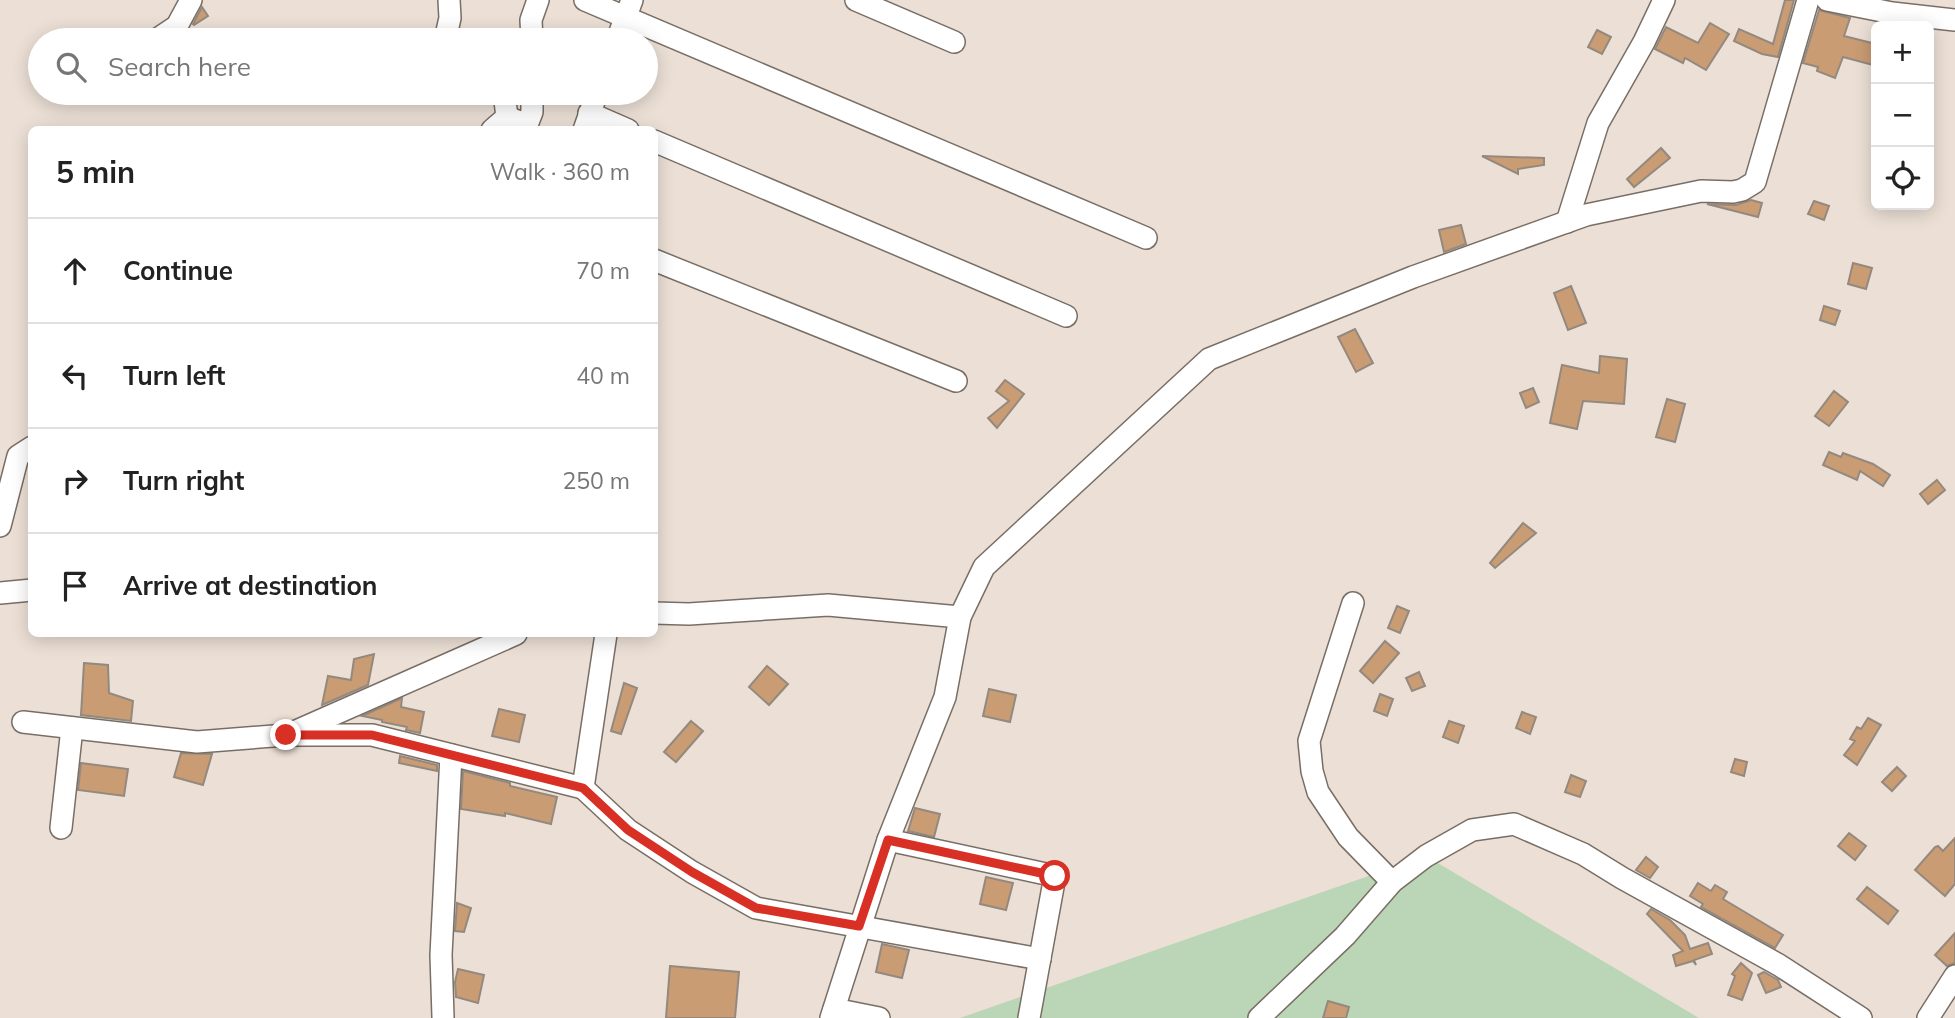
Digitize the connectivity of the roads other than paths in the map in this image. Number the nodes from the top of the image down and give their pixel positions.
1 (191, 0) edge
2 (449, 0) edge
3 (538, 0) edge
4 (585, 0) edge
5 (856, 0) edge
6 (1664, 0) edge
7 (1808, 0) edge
8 (1827, 0) edge
9 (629, 8) edge
10 (1955, 20) edge
11 (174, 28) edge
12 (448, 28) edge
13 (531, 28) edge
14 (622, 28) edge
15 (954, 43) dead end
16 (502, 105) edge
17 (532, 105) edge
18 (590, 112) edge
19 (499, 123) edge
20 (620, 126) edge
21 (658, 143) edge
22 (1567, 222) junction
23 (1146, 238) dead end
24 (658, 262) edge
25 (1066, 316) dead end
26 (956, 381) dead end
27 (28, 450) edge
28 (0, 526) edge
29 (2, 589) edge
30 (28, 590) edge
31 (1353, 603) dead end
32 (658, 613) edge
33 (960, 617) junction
34 (509, 637) edge
35 (606, 637) edge
36 (23, 723) dead end
37 (72, 728) junction
38 (286, 735) junction
39 (451, 755) junction
40 (583, 788) junction
41 (61, 828) dead end
42 (888, 840) junction
43 (1392, 882) junction
44 (859, 926) junction
45 (1040, 959) junction
46 (1955, 976) edge
47 (833, 1013) edge
48 (448, 1018) edge
49 (879, 1018) edge
50 (1029, 1018) edge
51 (1259, 1018) edge
52 (1861, 1018) edge
53 (1928, 1018) edge

1 - 11 street
2 - 12 street
3 - 13 street
4 - 9 street
5 - 15 street
6 - 22 street
7 - 22 street
8 - 10 street
9 - 14 street
9 - 23 street
16 - 19 street
17 - 19 street
18 - 20 street
21 - 25 street
22 - 33 street
24 - 26 street
27 - 28 street
29 - 30 street
31 - 43 street
32 - 33 street
33 - 42 street
34 - 38 street
35 - 40 street
36 - 37 street
37 - 38 street
37 - 41 street
38 - 39 street
39 - 40 street
39 - 48 street
40 - 44 street
42 - 44 street
42 - 45 street
43 - 51 street
43 - 52 street
44 - 45 street
44 - 47 street
45 - 50 street
46 - 53 street
47 - 49 street

